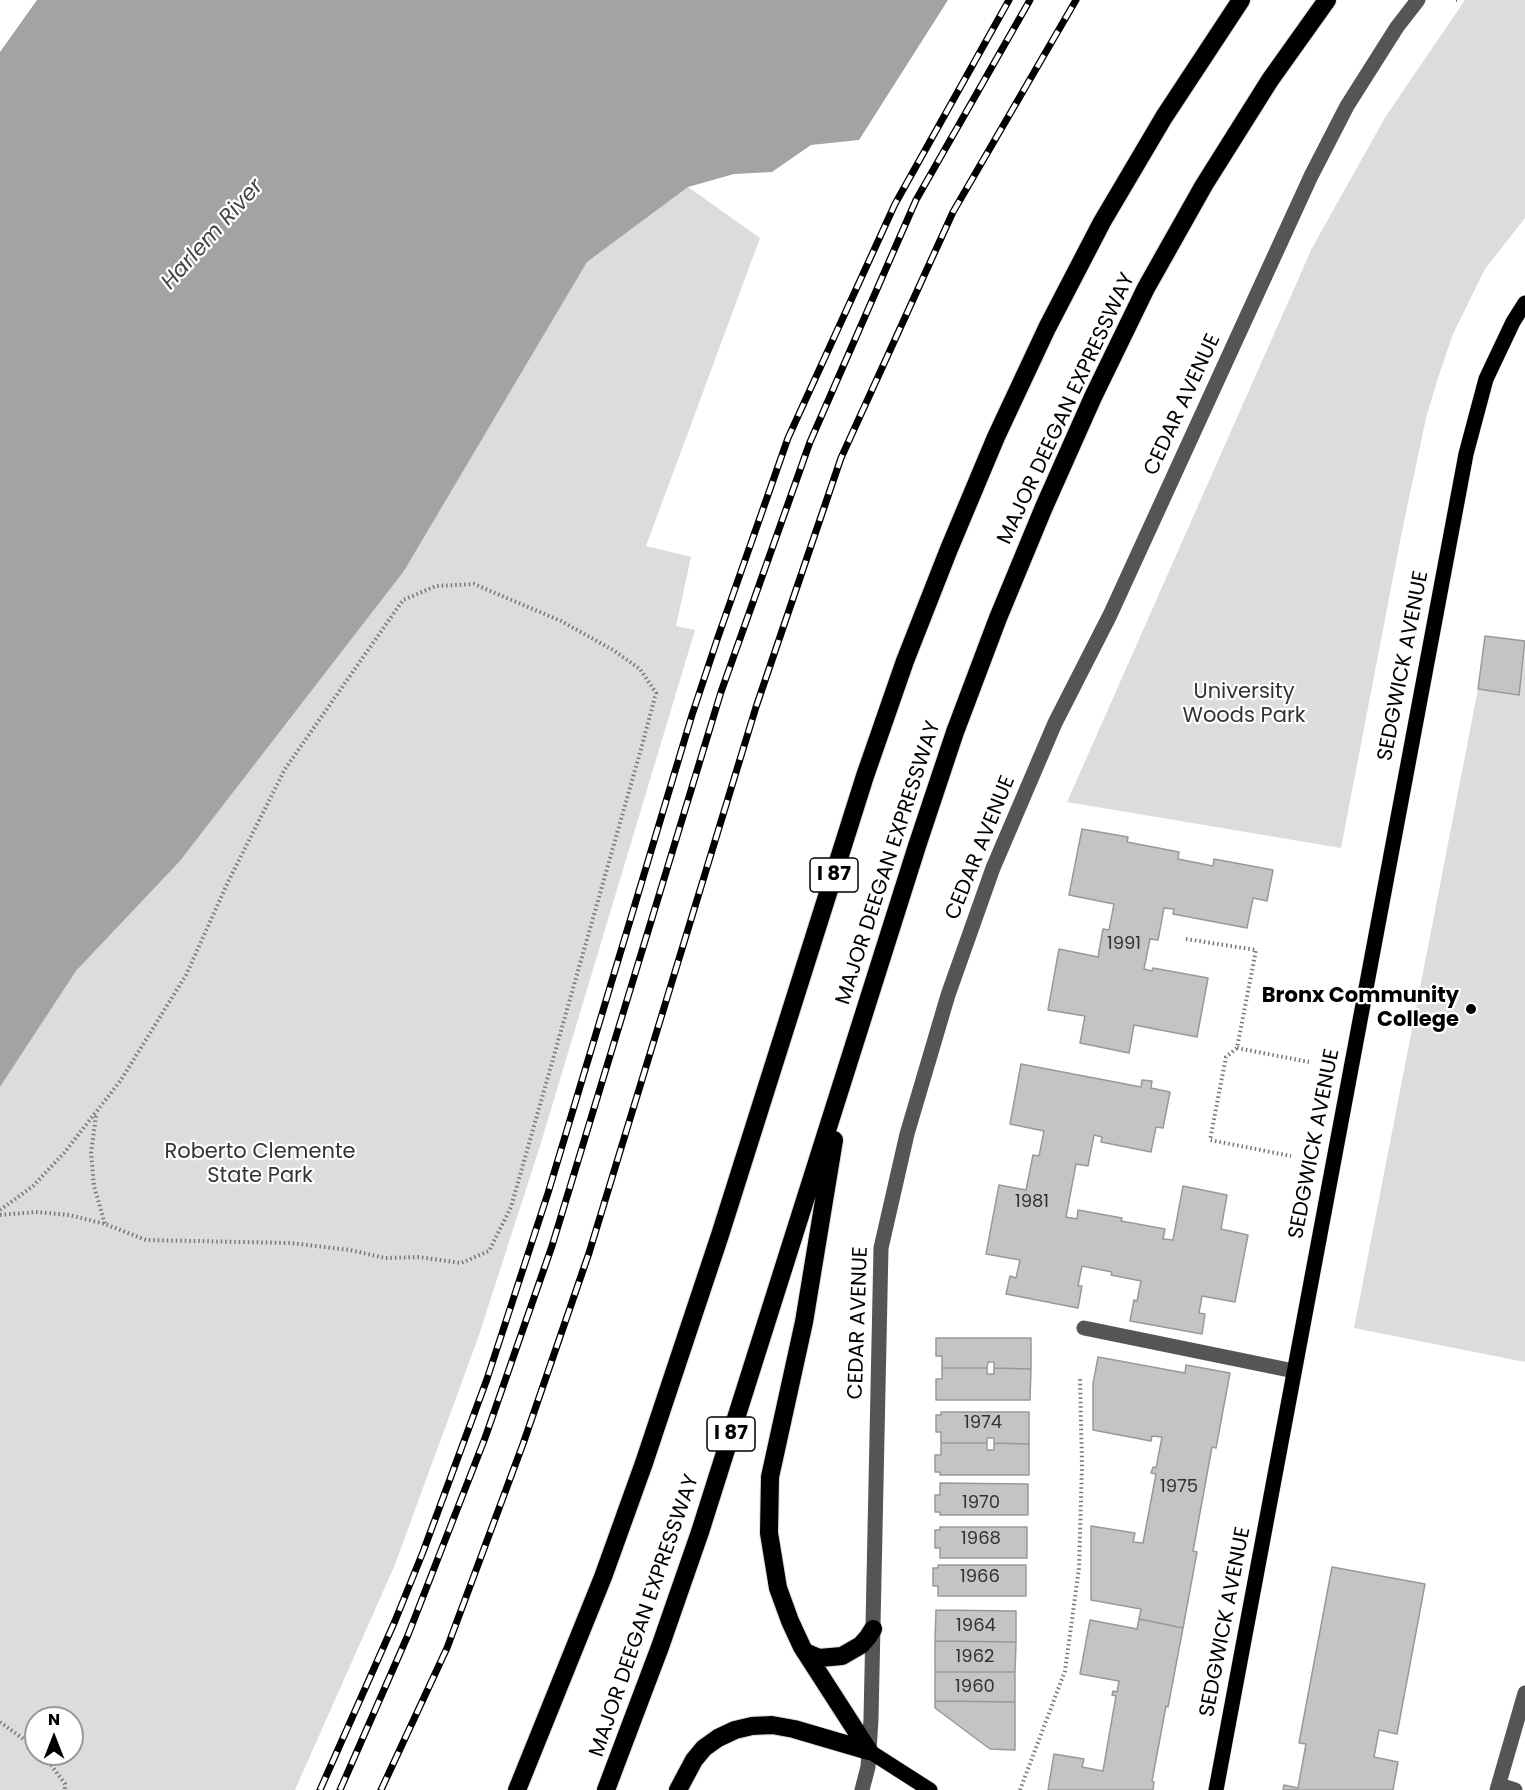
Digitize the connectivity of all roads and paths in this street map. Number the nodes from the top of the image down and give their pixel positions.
1 (1241, 0) edge
2 (1327, 0) edge
3 (1418, 0) edge
4 (1525, 303) edge
5 (1186, 939) dead end
6 (1237, 1048) junction
7 (1309, 1062) dead end
8 (844, 1075) junction
9 (96, 1114) junction
10 (1291, 1156) dead end
11 (0, 1210) edge
12 (0, 1215) edge
13 (105, 1224) junction
14 (1084, 1328) dead end
15 (1294, 1371) junction
16 (1080, 1377) dead end
17 (873, 1629) junction
18 (806, 1652) junction
19 (1525, 1693) edge
20 (0, 1722) edge
21 (24, 1739) edge
22 (869, 1751) junction
23 (52, 1766) edge
24 (1498, 1788) edge
25 (65, 1790) edge
26 (517, 1790) edge
27 (606, 1790) edge
28 (678, 1790) edge
29 (862, 1790) edge
30 (930, 1790) edge
31 (1020, 1790) edge
32 (1216, 1790) edge
33 (1515, 1790) edge

1 - 26 highway, I 87
2 - 8 highway, MAJOR DEEGAN EXPRESSWAY / I 87
3 - 17 street, CEDAR AVENUE
4 - 15 main road, SEDGWICK AVENUE
5 - 6 path
6 - 7 path
6 - 10 path
8 - 18 highway
8 - 27 highway, MAJOR DEEGAN EXPRESSWAY / I 87
9 - 11 path
9 - 13 path
9 - 13 path
12 - 13 path
14 - 15 street
15 - 32 main road, SEDGWICK AVENUE
16 - 31 path
17 - 18 highway
17 - 22 street, CEDAR AVENUE
18 - 22 highway
19 - 24 street
20 - 21 path
22 - 28 highway
22 - 29 street, CEDAR AVENUE
22 - 30 main road
23 - 25 path
24 - 33 street

